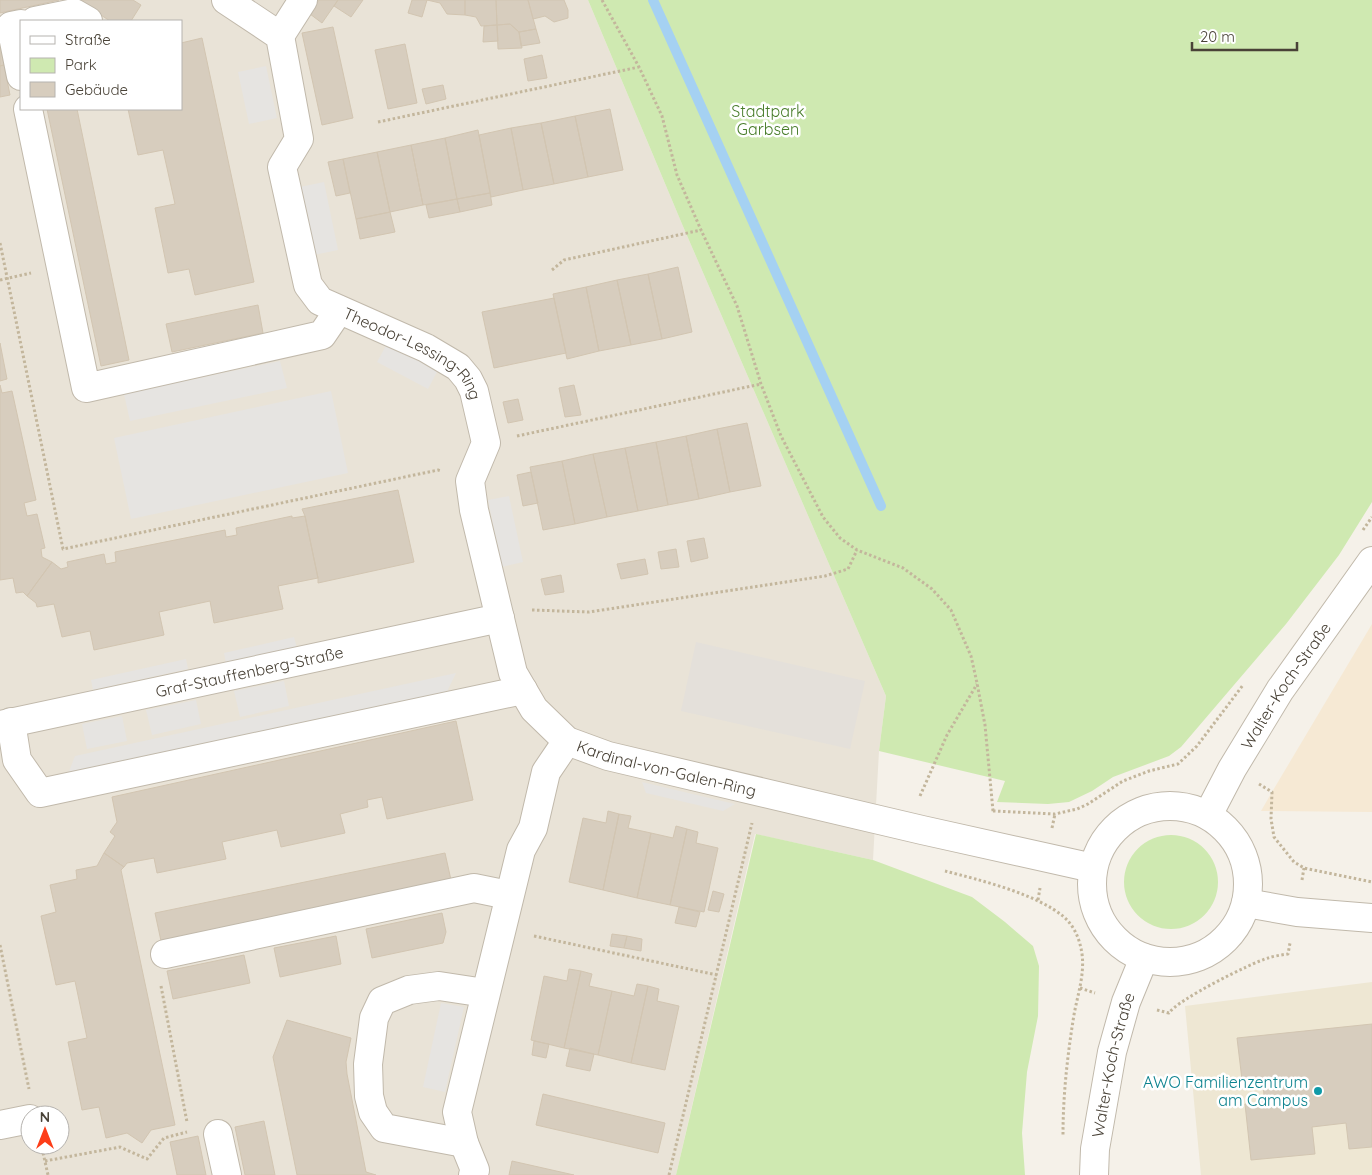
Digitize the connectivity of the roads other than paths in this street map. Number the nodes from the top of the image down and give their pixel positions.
1 (226, 0) edge
2 (303, 0) edge
3 (40, 20) edge
4 (86, 20) edge
5 (20, 24) edge
6 (280, 36) junction
7 (20, 71) edge
8 (28, 110) edge
9 (339, 310) junction
10 (1372, 561) edge
11 (500, 618) junction
12 (523, 690) junction
13 (5, 724) edge
14 (567, 741) junction
15 (1208, 815) junction
16 (1093, 868) junction
17 (508, 895) junction
18 (1246, 903) junction
19 (1372, 918) edge
20 (165, 954) road end
21 (1144, 958) junction
22 (485, 993) junction
23 (20, 1114) edge
24 (0, 1126) edge
25 (218, 1134) dead end
26 (464, 1143) junction
27 (227, 1175) edge
28 (473, 1175) edge
29 (1094, 1175) edge

1 - 6 street
2 - 6 street
3 - 4 street
5 - 7 street
6 - 9 street, Theodor-Lessing-Ring
8 - 9 street
9 - 11 street, Theodor-Lessing-Ring
10 - 15 street, Walter-Koch-Straße
11 - 12 street
11 - 13 street, Graf-Stauffenberg-Straße
12 - 13 street
12 - 14 street
14 - 16 street, Kardinal-von-Galen-Ring
14 - 17 street, Kardinal-von-Galen-Ring
15 - 16 street
15 - 18 street
16 - 21 street
17 - 20 street
17 - 22 street, Kardinal-von-Galen-Ring
18 - 19 street
18 - 21 street
21 - 29 street, Walter-Koch-Straße
22 - 26 street, Kardinal-von-Galen-Ring
22 - 26 street
23 - 24 street
25 - 27 street
26 - 28 street, Kardinal-von-Galen-Ring

